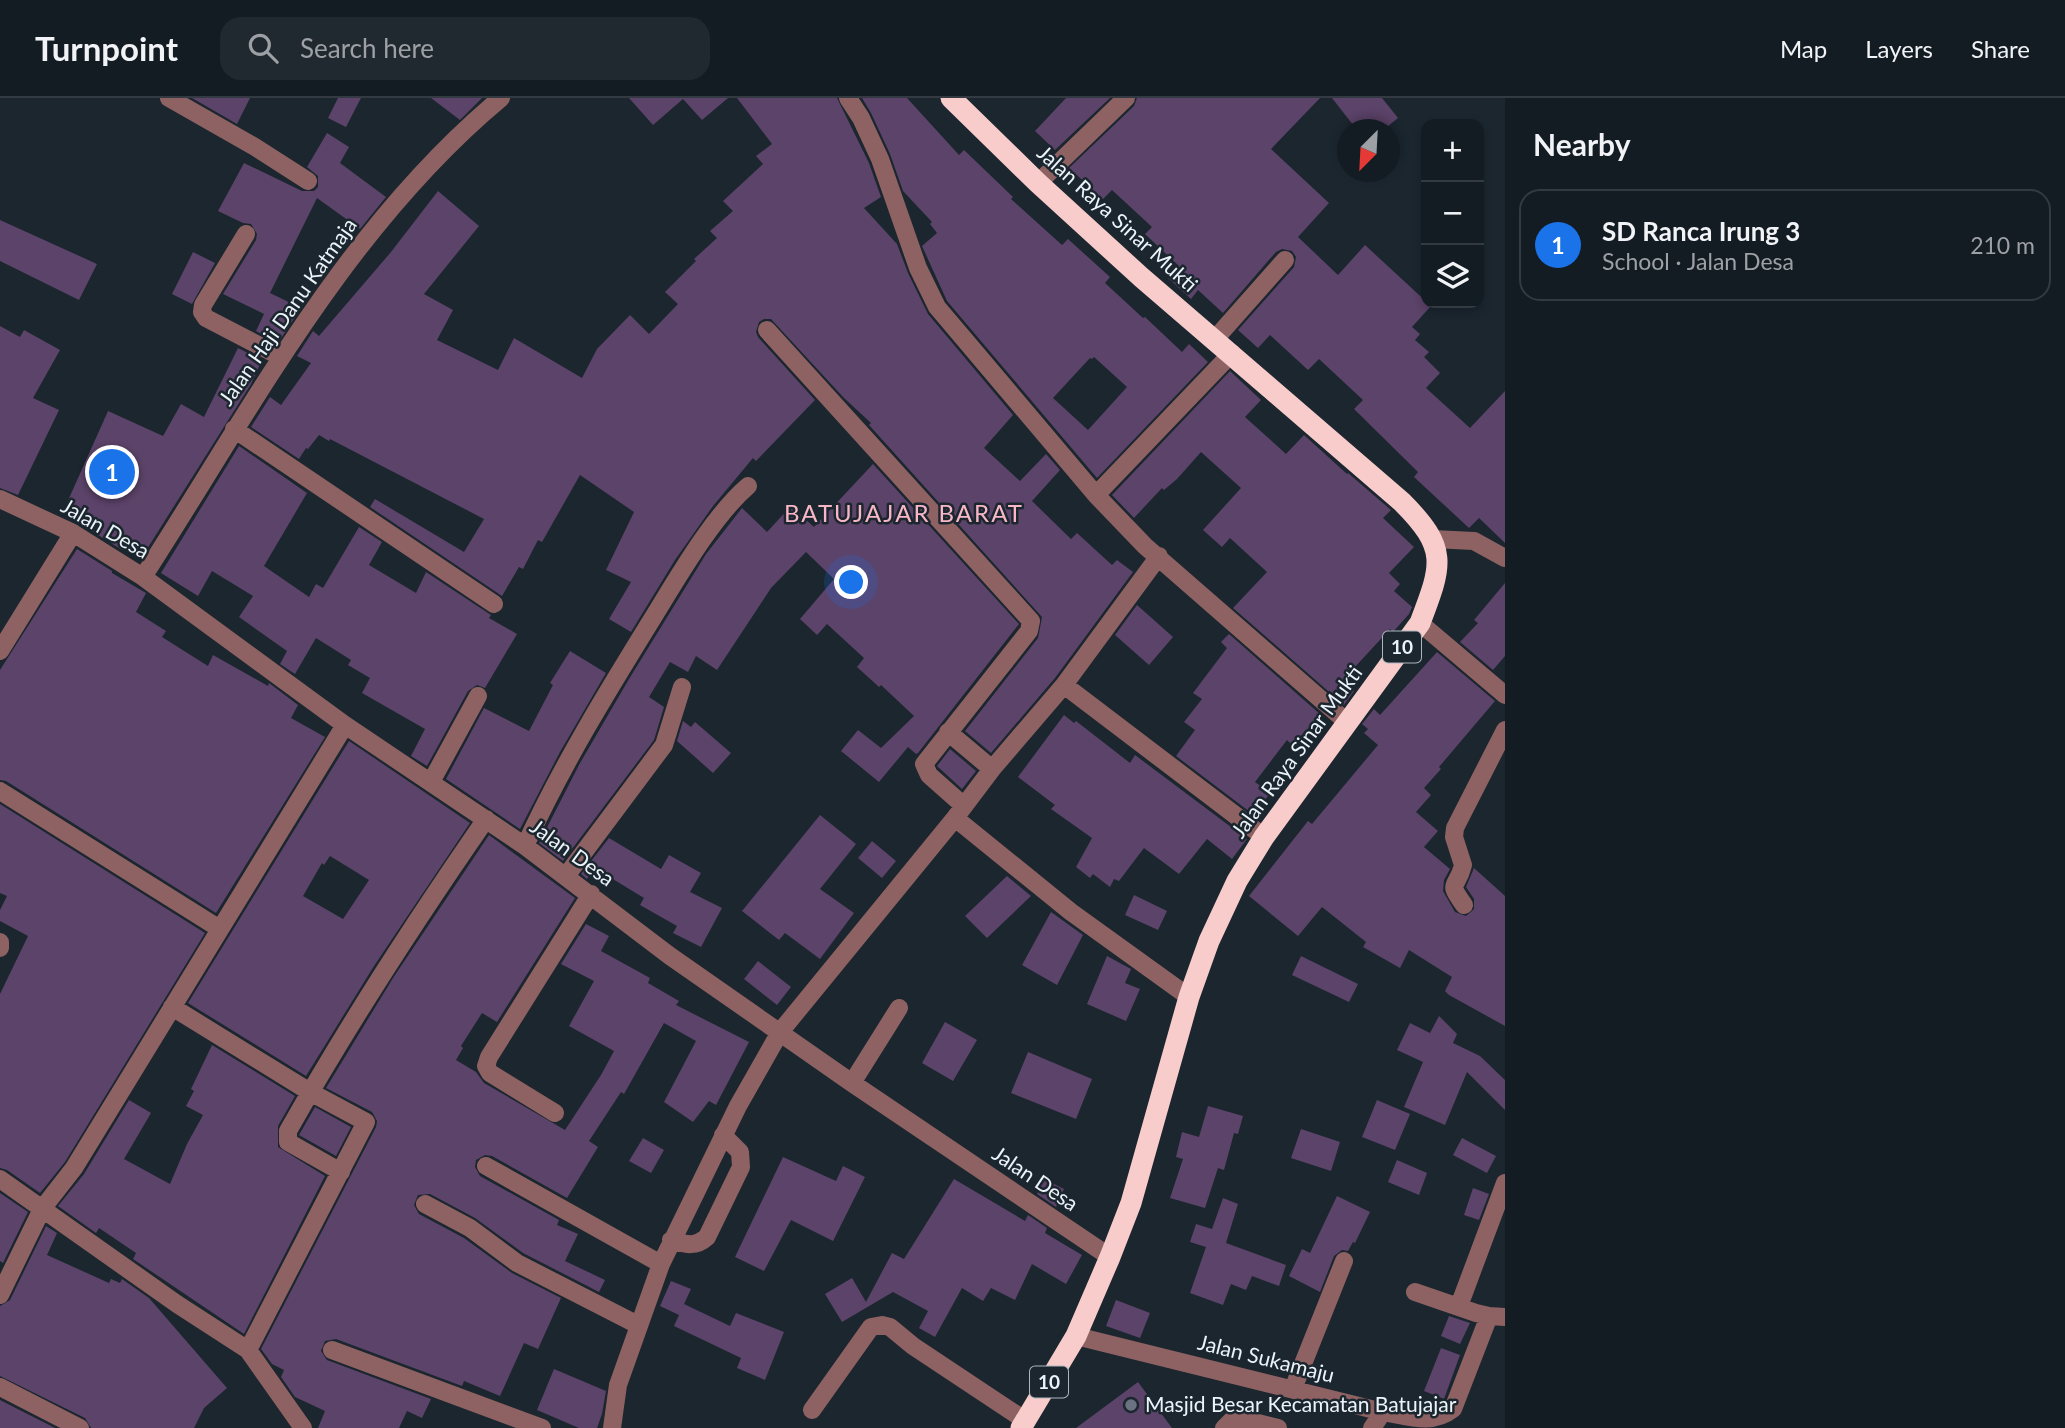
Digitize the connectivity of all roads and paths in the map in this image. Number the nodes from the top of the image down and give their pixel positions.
1 (169, 98) edge
2 (501, 98) edge
3 (848, 98) edge
4 (951, 98) edge
5 (1126, 98) edge
6 (308, 181) dead end
7 (1038, 183) junction
8 (246, 234) dead end
9 (1285, 260) dead end
10 (766, 330) dead end
11 (1216, 339) junction
12 (1232, 353) junction
13 (281, 357) junction
14 (234, 429) junction
15 (748, 486) dead end
16 (1096, 495) junction
17 (0, 499) edge
18 (73, 533) junction
19 (1433, 539) junction
20 (1158, 556) junction
21 (1505, 558) edge
22 (143, 577) junction
23 (494, 604) dead end
24 (1420, 623) junction
25 (0, 651) edge
26 (1064, 685) junction
27 (682, 687) dead end
28 (1505, 695) edge
29 (478, 696) dead end
30 (1348, 723) junction
31 (345, 725) junction
32 (1505, 730) edge
33 (948, 732) junction
34 (992, 769) junction
35 (431, 782) junction
36 (0, 792) edge
37 (960, 812) junction
38 (485, 818) junction
39 (1264, 837) junction
40 (525, 846) junction
41 (566, 876) junction
42 (591, 894) junction
43 (1465, 905) dead end
44 (220, 929) junction
45 (0, 942) edge
46 (0, 948) edge
47 (1189, 997) junction
48 (172, 1007) junction
49 (899, 1008) dead end
50 (780, 1032) junction
51 (852, 1083) junction
52 (310, 1092) junction
53 (555, 1113) dead end
54 (723, 1135) junction
55 (486, 1166) dead end
56 (341, 1172) junction
57 (0, 1179) edge
58 (1505, 1183) edge
59 (425, 1204) dead end
60 (42, 1209) junction
61 (671, 1240) junction
62 (1110, 1257) junction
63 (1344, 1261) dead end
64 (661, 1264) junction
65 (1415, 1292) dead end
66 (0, 1295) edge
67 (1459, 1306) junction
68 (1497, 1316) edge
69 (638, 1325) junction
70 (1076, 1336) junction
71 (248, 1350) junction
72 (332, 1350) dead end
73 (0, 1387) edge
74 (1293, 1389) junction
75 (812, 1410) dead end
76 (1382, 1412) junction
77 (1024, 1425) edge
78 (80, 1428) edge
79 (303, 1428) edge
80 (542, 1428) edge
81 (612, 1428) edge
82 (1224, 1428) edge
83 (1278, 1428) edge
84 (1372, 1428) edge

1 - 6 street
2 - 13 street, Jalan Haji Danu Katmaja
3 - 16 street
4 - 7 highway, Jalan Raya Sinar Mukti
5 - 7 street
7 - 11 highway, Jalan Raya Sinar Mukti
8 - 13 street
9 - 11 street
10 - 33 street
11 - 12 highway, Jalan Raya Sinar Mukti
12 - 16 street
12 - 19 highway, Jalan Raya Sinar Mukti
13 - 14 street, Jalan Haji Danu Katmaja
14 - 22 street, Jalan Haji Danu Katmaja
14 - 23 street
15 - 40 street
16 - 20 street
17 - 18 street, Jalan Desa
18 - 22 street, Jalan Desa
18 - 25 street
19 - 21 street
19 - 24 highway, Jalan Raya Sinar Mukti / 10
20 - 26 street
20 - 30 street
22 - 31 street, Jalan Desa
24 - 28 street
24 - 30 highway, Jalan Raya Sinar Mukti / 10
26 - 34 street
26 - 39 street
27 - 41 street
29 - 35 street
30 - 39 highway, Jalan Raya Sinar Mukti / 10
31 - 35 street, Jalan Desa
31 - 44 street
32 - 43 street
33 - 34 street
33 - 37 street
34 - 37 street
35 - 38 street, Jalan Desa
36 - 44 street
37 - 47 street
37 - 50 street
38 - 40 street, Jalan Desa
38 - 52 street
39 - 47 highway, Jalan Raya Sinar Mukti / 10
40 - 41 street, Jalan Desa
41 - 42 street, Jalan Desa
42 - 50 street, Jalan Desa
42 - 53 street
44 - 48 street
45 - 46 street
47 - 62 highway, Jalan Raya Sinar Mukti / 10
48 - 52 street
48 - 60 street
49 - 51 street
50 - 51 street, Jalan Desa
50 - 54 street
51 - 62 street, Jalan Desa
52 - 56 street
52 - 56 street
54 - 61 street
54 - 61 street
55 - 64 street
56 - 71 street
57 - 60 street
58 - 67 street
59 - 69 street
60 - 66 street
60 - 71 street
61 - 64 street
62 - 70 highway, Jalan Raya Sinar Mukti / 10
63 - 74 street
64 - 69 street
65 - 67 street
67 - 68 street
68 - 76 street, Jalan Sukamaju
69 - 81 street
70 - 74 street, Jalan Sukamaju
70 - 77 highway, 10
71 - 79 street
72 - 80 street
73 - 78 street
74 - 76 street, Jalan Sukamaju
75 - 77 street
76 - 84 street
82 - 83 street

